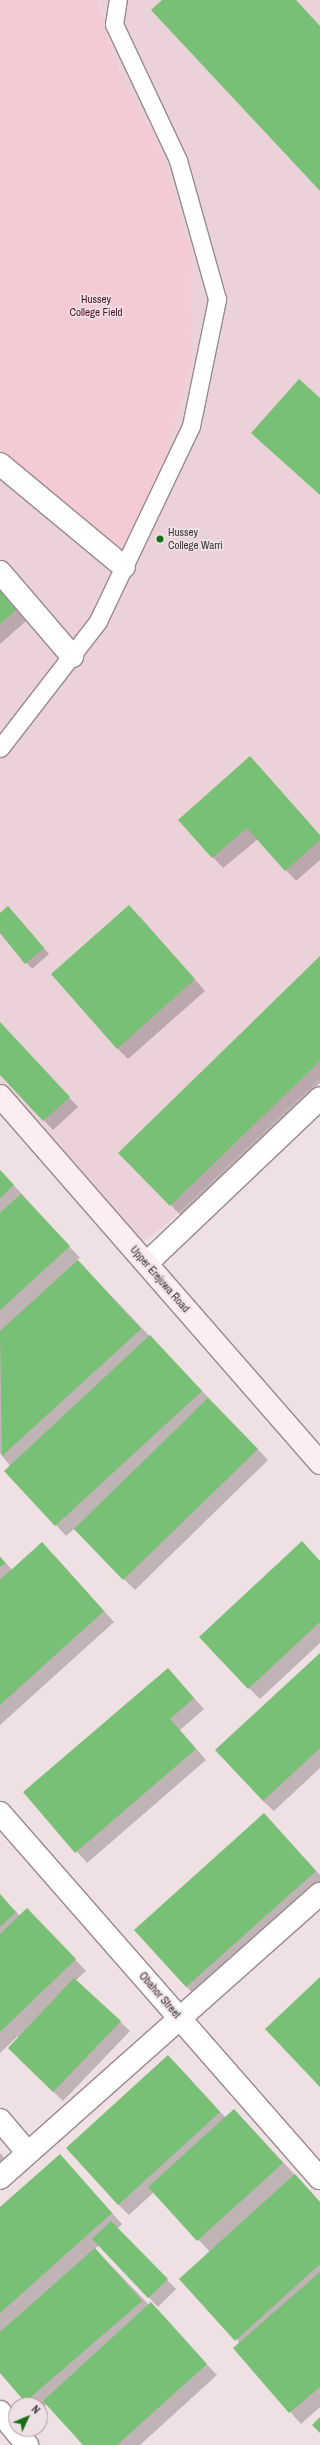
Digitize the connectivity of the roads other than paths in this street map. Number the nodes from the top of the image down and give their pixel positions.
1 (118, 0) edge
2 (0, 464) edge
3 (124, 567) junction
4 (0, 572) edge
5 (72, 656) junction
6 (0, 748) edge
7 (0, 1096) edge
8 (320, 1098) edge
9 (147, 1263) junction
10 (320, 1463) edge
11 (0, 1813) edge
12 (320, 1894) edge
13 (182, 2019) junction
14 (0, 2120) edge
15 (27, 2152) junction
16 (0, 2178) edge
17 (320, 2178) edge
18 (0, 2412) edge
19 (27, 2445) edge

1 - 3 lane
2 - 3 street
3 - 5 lane
4 - 5 street
5 - 6 lane
7 - 9 street, Upper Erejuwa Road
8 - 9 street
9 - 10 street, Upper Erejuwa Road
11 - 13 street, Obahor Street
12 - 13 street
13 - 15 street
13 - 17 street, Obahor Street
14 - 15 street
15 - 16 street
18 - 19 street

